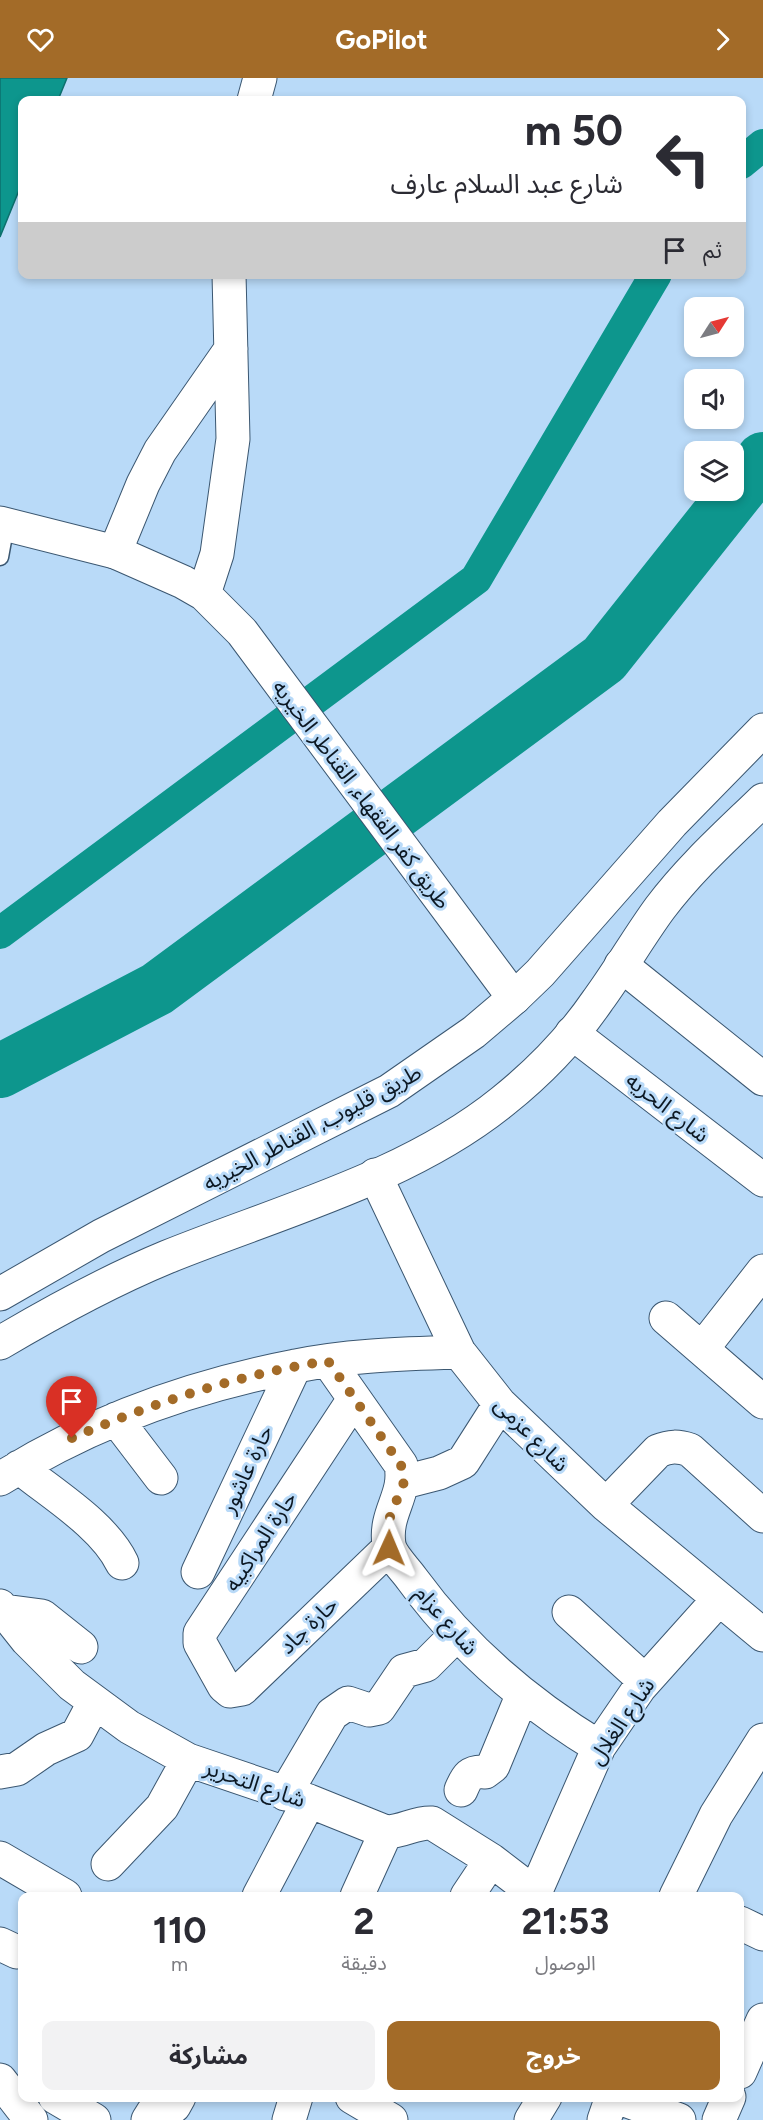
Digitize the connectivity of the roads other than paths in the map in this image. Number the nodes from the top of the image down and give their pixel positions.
1 (260, 78) edge
2 (255, 96) edge
3 (229, 279) edge
4 (231, 349) junction
5 (3, 523) edge
6 (116, 552) junction
7 (0, 557) edge
8 (204, 594) junction
9 (763, 730) edge
10 (763, 800) edge
11 (621, 965) junction
12 (514, 998) junction
13 (572, 1033) junction
14 (763, 1079) edge
15 (375, 1175) junction
16 (763, 1180) edge
17 (763, 1271) edge
18 (0, 1294) edge
19 (666, 1318) dead end
20 (0, 1343) edge
21 (702, 1349) junction
22 (459, 1352) junction
23 (328, 1361) junction
24 (295, 1366) junction
25 (354, 1399) junction
26 (763, 1402) edge
27 (500, 1404) junction
28 (116, 1419) junction
29 (10, 1473) edge
30 (161, 1478) dead end
31 (404, 1482) junction
32 (758, 1500) edge
33 (606, 1505) junction
34 (389, 1548) junction
35 (122, 1563) dead end
36 (198, 1572) dead end
37 (718, 1600) junction
38 (2, 1608) edge
39 (569, 1612) dead end
40 (456, 1635) junction
41 (763, 1635) edge
42 (81, 1647) dead end
43 (645, 1681) junction
44 (224, 1686) joint
45 (522, 1696) junction
46 (94, 1704) junction
47 (763, 1740) edge
48 (599, 1746) junction
49 (188, 1760) junction
50 (0, 1772) edge
51 (461, 1790) dead end
52 (297, 1798) junction
53 (386, 1832) junction
54 (0, 1858) edge
55 (491, 1860) junction
56 (108, 1864) dead end
57 (58, 1892) edge
58 (261, 1892) edge
59 (359, 1892) edge
60 (470, 1892) edge
61 (533, 1892) edge
62 (537, 1892) edge
63 (680, 1892) edge
64 (744, 1925) edge
65 (763, 1934) edge
66 (763, 2020) edge
67 (744, 2063) edge
68 (0, 2080) edge
69 (18, 2096) edge
70 (63, 2102) edge
71 (176, 2102) edge
72 (294, 2102) edge
73 (542, 2102) edge
74 (610, 2102) edge
75 (631, 2102) edge
76 (727, 2102) edge
77 (94, 2120) edge
78 (148, 2120) edge
79 (289, 2120) edge
80 (531, 2120) edge
81 (604, 2120) edge
82 (680, 2120) edge
83 (719, 2120) edge

1 - 2 street
3 - 4 street
4 - 6 street
4 - 8 street
5 - 6 street, طريق كفر الفقهاء, القناطر الخيريه
5 - 7 lane
6 - 8 street, طريق كفر الفقهاء, القناطر الخيريه
8 - 12 street, طريق كفر الفقهاء, القناطر الخيريه
9 - 12 street, طريق قليوب, القناطر الخيريه
10 - 11 street
11 - 13 street
11 - 14 street
12 - 18 street, طريق قليوب, القناطر الخيريه
13 - 15 street
13 - 16 street, شارع الحريه
15 - 20 street
15 - 22 street, شارع عزمى
17 - 21 street
19 - 21 street
21 - 26 street
22 - 23 street
22 - 27 street, شارع عزمى
23 - 24 street
23 - 25 street
24 - 28 street
24 - 36 street, حارة عاشور
25 - 31 street
25 - 44 street, حارة المراكبيه
27 - 31 street
27 - 33 street, شارع عزمى
28 - 29 street
28 - 30 street
29 - 35 street
31 - 34 street
32 - 33 street
33 - 37 street, شارع عزمى
34 - 40 street, شارع عزام
34 - 44 street, حارة جاد
37 - 41 street, شارع عزمى
37 - 43 street, شارع الغلال
38 - 42 street
38 - 46 street, شارع التحرير
39 - 43 street
40 - 45 street, شارع عزام
40 - 52 street
43 - 48 street, شارع الغلال
45 - 48 street, شارع عزام
45 - 51 street
46 - 49 street, شارع التحرير
46 - 50 street
47 - 63 street
48 - 62 street, شارع الغلال
49 - 52 street, شارع التحرير
49 - 56 street
52 - 53 street, شارع التحرير
52 - 58 street
53 - 55 street
53 - 59 street
54 - 57 street
55 - 60 street
55 - 61 street
64 - 65 street
66 - 67 street
68 - 69 street
70 - 77 street
71 - 78 street
72 - 79 street
73 - 80 street
74 - 81 street
75 - 82 street
76 - 83 street

